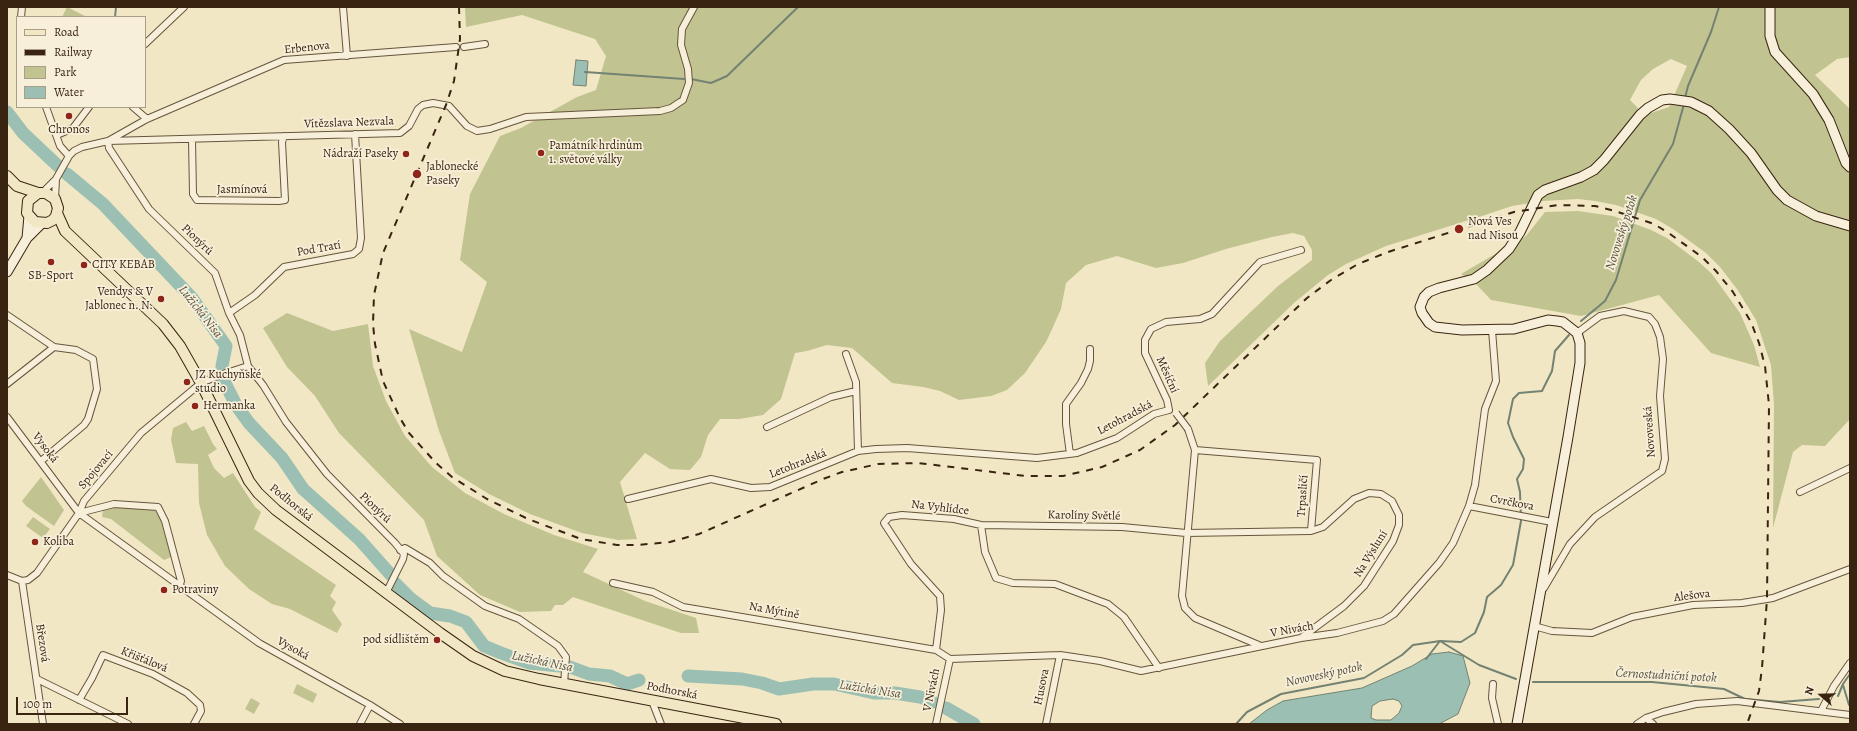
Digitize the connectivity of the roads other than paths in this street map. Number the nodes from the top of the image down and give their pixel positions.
1 (184, 7) edge
2 (343, 7) edge
3 (1770, 7) edge
4 (692, 9) edge
5 (146, 43) edge
6 (486, 44) dead end
7 (464, 46) dead end
8 (456, 47) dead end
9 (347, 56) junction
10 (46, 108) edge
11 (88, 108) edge
12 (134, 108) edge
13 (147, 119) junction
14 (355, 134) junction
15 (57, 135) junction
16 (284, 136) junction
17 (192, 139) junction
18 (108, 141) junction
19 (69, 156) junction
20 (1850, 167) edge
21 (7, 176) edge
22 (58, 177) junction
23 (17, 186) junction
24 (41, 193) junction
25 (55, 199) junction
26 (27, 205) junction
27 (57, 213) junction
28 (28, 216) junction
29 (44, 224) junction
30 (1850, 226) edge
31 (65, 231) junction
32 (27, 238) junction
33 (1301, 250) dead end
34 (7, 272) edge
35 (229, 313) junction
36 (7, 315) edge
37 (1492, 330) junction
38 (1577, 333) junction
39 (54, 347) junction
40 (1090, 349) dead end
41 (846, 354) dead end
42 (248, 366) junction
43 (7, 384) edge
44 (201, 384) junction
45 (856, 391) junction
46 (1169, 410) junction
47 (7, 417) edge
48 (768, 427) dead end
49 (1195, 450) junction
50 (858, 451) junction
51 (1070, 454) junction
52 (41, 461) junction
53 (1850, 468) edge
54 (1800, 492) dead end
55 (628, 499) dead end
56 (1469, 506) junction
57 (79, 512) junction
58 (1552, 522) junction
59 (981, 525) junction
60 (1311, 531) junction
61 (1186, 533) junction
62 (400, 550) junction
63 (1850, 569) edge
64 (7, 575) edge
65 (22, 581) junction
66 (613, 582) dead end
67 (180, 584) junction
68 (386, 592) junction
69 (1538, 598) junction
70 (1534, 626) junction
71 (1301, 638) junction
72 (1261, 646) junction
73 (936, 650) junction
74 (1060, 655) junction
75 (950, 659) junction
76 (1850, 664) edge
77 (1159, 668) junction
78 (37, 679) junction
79 (565, 679) junction
80 (1493, 684) dead end
81 (79, 700) junction
82 (652, 701) junction
83 (370, 705) junction
84 (1821, 711) junction
85 (1850, 715) edge
86 (1646, 718) junction
87 (43, 724) edge
88 (128, 724) edge
89 (194, 724) edge
90 (360, 724) edge
91 (400, 724) edge
92 (661, 724) edge
93 (776, 724) edge
94 (936, 724) edge
95 (1046, 724) edge
96 (1498, 724) edge
97 (1517, 724) edge
98 (1637, 724) edge
99 (1653, 724) edge

1 - 5 street
2 - 9 street
3 - 20 street
4 - 14 street, Vítězslava Nezvala
6 - 7 street
8 - 9 street, Erbenova
9 - 13 street, Erbenova
10 - 15 street
11 - 15 street
12 - 13 street
13 - 18 street, Erbenova
14 - 16 street, Vítězslava Nezvala
14 - 35 street, Pod Tratí
15 - 19 street
16 - 17 street, Vítězslava Nezvala
16 - 17 street, Jasmínová
17 - 18 street, Vítězslava Nezvala
18 - 19 street
18 - 35 street, Pionýrů
19 - 22 street
21 - 23 main road
22 - 24 street
22 - 25 street
23 - 24 main road
23 - 26 main road
24 - 25 main road
24 - 26 main road
25 - 27 main road, Podhorská
26 - 28 main road
27 - 29 main road
27 - 31 main road, Podhorská
28 - 29 main road
28 - 32 street
29 - 31 main road
29 - 32 street
30 - 37 street
31 - 44 main road, Podhorská
32 - 34 street
33 - 46 street, Měsíční
35 - 42 street, Pionýrů
36 - 39 street
37 - 38 street
37 - 56 street, V Nivách
38 - 58 street, Novoveská
38 - 69 street, Novoveská
39 - 43 street
39 - 52 street
40 - 51 street
41 - 45 street
42 - 44 street
42 - 62 street, Pionýrů
44 - 57 street, Spojovací
44 - 68 main road, Podhorská
45 - 48 street
45 - 50 street
46 - 49 street, Měsíční, bridge
46 - 51 street, Letohradská
47 - 52 street, Vysoká
49 - 60 street, Trpasličí
49 - 61 street, Měsíční
50 - 51 street, Letohradská
50 - 55 street, Letohradská
52 - 57 street, Vysoká
53 - 54 street
56 - 58 street, Cvrčkova
56 - 71 street, V Nivách
57 - 65 street, Spojovací
57 - 67 street, Vysoká
57 - 67 street
58 - 69 street, Novoveská
59 - 61 street, Karolíny Světlé
59 - 73 street, Na Vyhlídce
59 - 77 street, Na Vyhlídce
60 - 61 street, Trpasličí
60 - 71 street, Na Výsluní
61 - 72 street, Měsíční
62 - 68 street
62 - 79 street, Pionýrů
63 - 70 street, Alešova
64 - 65 street
65 - 78 street, Březová
66 - 73 street, Na Mýtině
67 - 83 street, Vysoká
68 - 79 main road, Podhorská
69 - 70 street, Novoveská
70 - 97 street, Novoveská
71 - 72 street, V Nivách
72 - 77 street, V Nivách
73 - 75 street, Na Mýtině
74 - 75 street, V Nivách
74 - 77 street, V Nivách
74 - 95 street, Husova
75 - 94 street, V Nivách
76 - 84 street
78 - 81 street
78 - 87 street, Březová
79 - 82 main road, Podhorská
80 - 96 street
81 - 88 street
81 - 89 street, Křišťálová
82 - 92 street
82 - 93 main road, Podhorská
83 - 90 street
83 - 91 street, Vysoká
84 - 85 street
84 - 86 street
86 - 98 street
86 - 99 street

